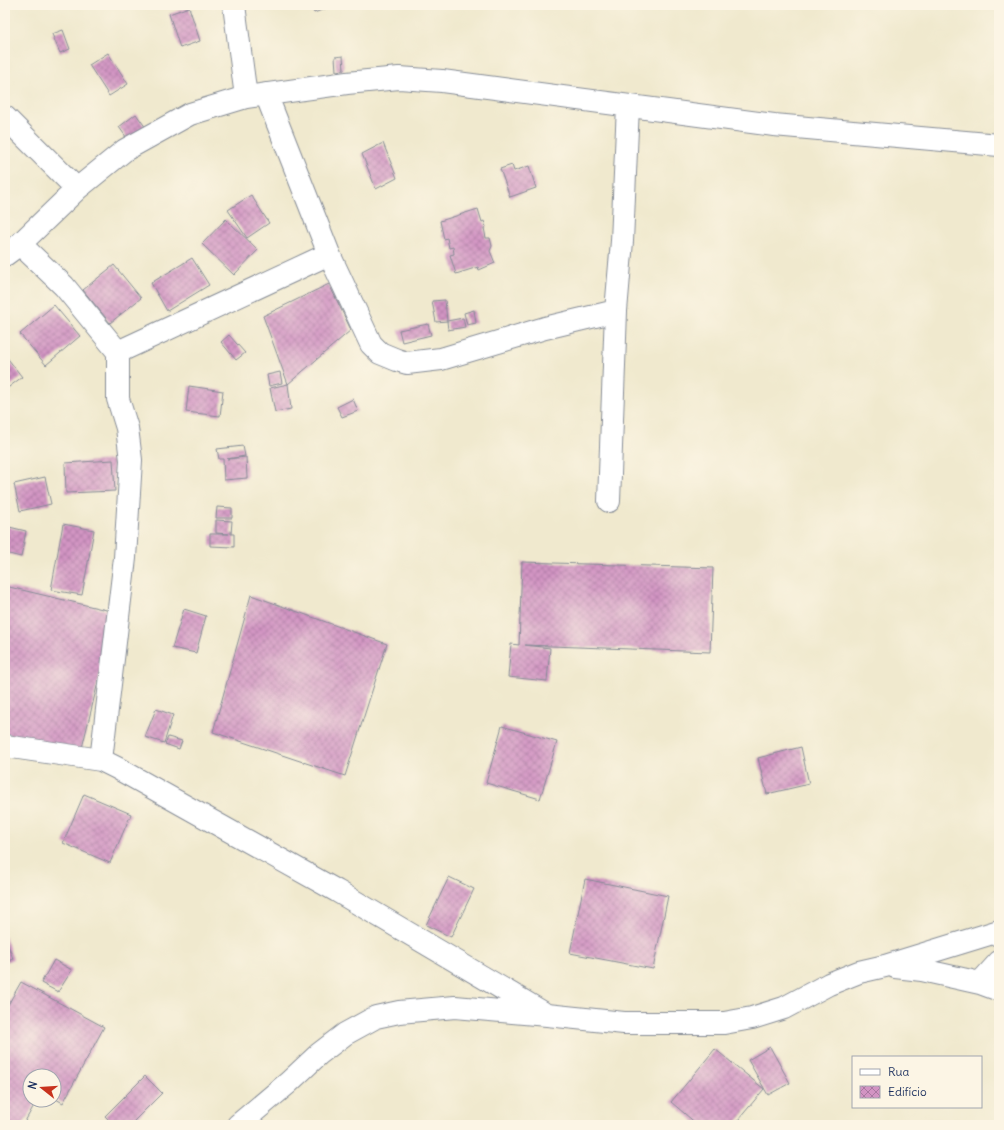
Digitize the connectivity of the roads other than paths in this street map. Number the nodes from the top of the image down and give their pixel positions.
1 (234, 5) edge
2 (256, 96) junction
3 (628, 106) junction
4 (5, 117) edge
5 (999, 145) edge
6 (77, 189) junction
7 (12, 249) edge
8 (329, 254) junction
9 (616, 311) junction
10 (118, 352) junction
11 (609, 501) dead end
12 (5, 746) edge
13 (101, 760) junction
14 (999, 931) edge
15 (999, 962) edge
16 (885, 966) junction
17 (989, 986) edge
18 (547, 1015) junction
19 (238, 1125) edge

1 - 2 street
2 - 3 street
2 - 6 street
2 - 8 street
3 - 5 street
3 - 9 street
4 - 6 street
6 - 7 street
7 - 10 street
8 - 9 street
8 - 10 street
9 - 11 street
10 - 13 street
12 - 13 street
13 - 18 street
14 - 16 street
15 - 17 street
16 - 17 street
16 - 18 street
18 - 19 street

